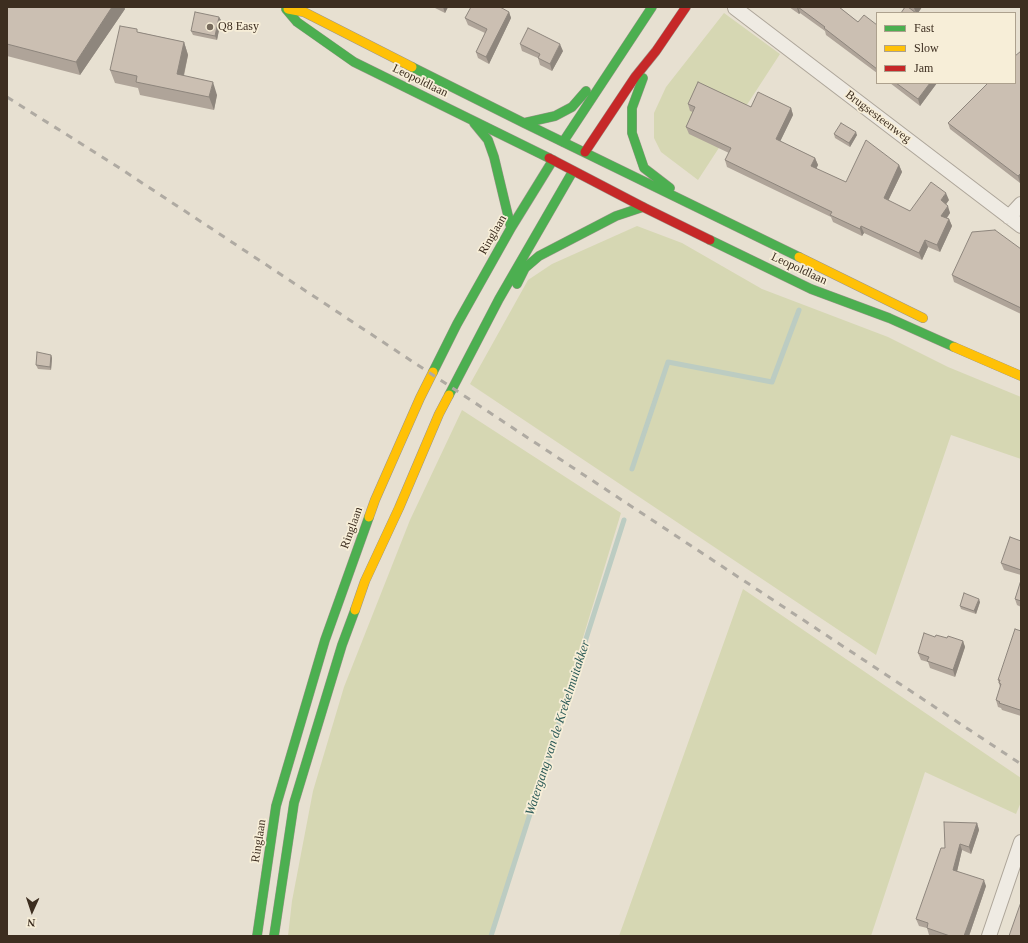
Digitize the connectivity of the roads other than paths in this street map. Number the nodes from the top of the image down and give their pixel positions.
1 (652, 7) edge
2 (686, 7) edge
3 (284, 8) edge
4 (735, 8) dead end
5 (656, 51) junction
6 (605, 78) junction
7 (471, 120) junction
8 (524, 123) junction
9 (558, 151) junction
10 (579, 161) junction
11 (680, 198) junction
12 (1021, 204) edge
13 (643, 207) junction
14 (1009, 217) junction
15 (1021, 226) edge
16 (511, 228) junction
17 (499, 299) junction
18 (928, 320) dead end
19 (1021, 376) edge
20 (1021, 842) edge
21 (257, 936) edge
22 (274, 936) edge
23 (989, 936) edge

1 - 6 main road, Ringlaan
2 - 5 main road
3 - 7 main road, Leopoldlaan
3 - 8 main road, Leopoldlaan
4 - 14 street, Brugsesteenweg
5 - 10 main road
5 - 11 main road
6 - 8 main road
6 - 9 main road, Ringlaan
7 - 9 main road, Leopoldlaan
7 - 16 main road
8 - 9 main road, Leopoldlaan
9 - 10 main road
9 - 10 main road
9 - 16 main road, Ringlaan
10 - 11 main road, Leopoldlaan
10 - 13 main road, Leopoldlaan
10 - 17 main road
11 - 18 main road, Leopoldlaan
12 - 14 street
13 - 17 main road
13 - 19 main road, Leopoldlaan
14 - 15 street, Brugsesteenweg
16 - 21 main road, Ringlaan
17 - 22 main road
20 - 23 street

